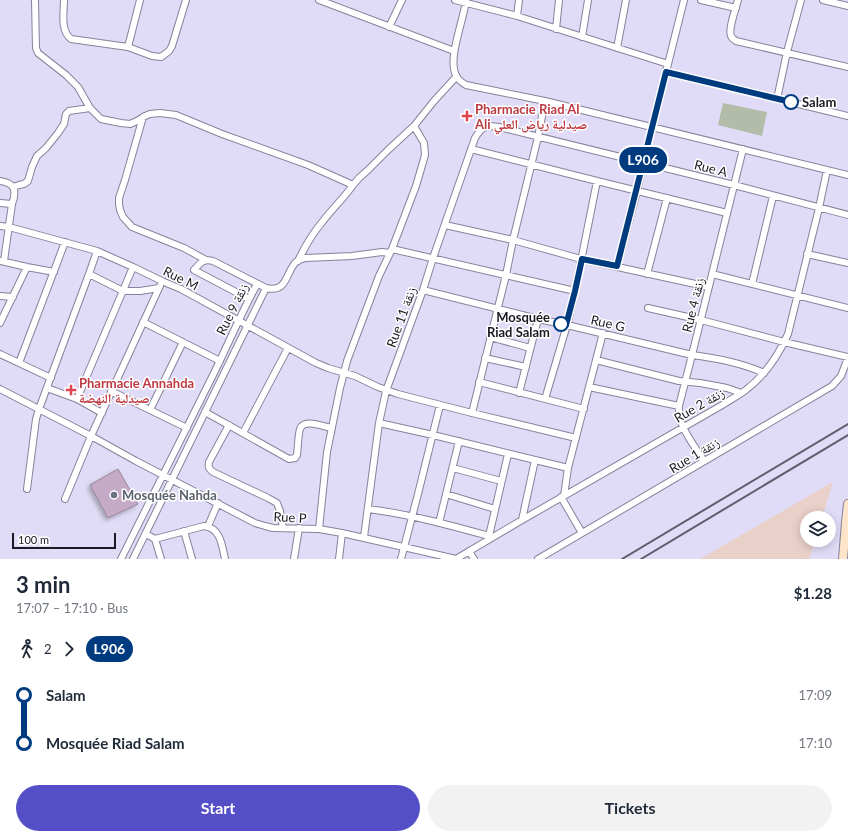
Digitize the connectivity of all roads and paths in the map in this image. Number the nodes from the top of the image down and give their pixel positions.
1 (35, 0) edge
2 (64, 0) edge
3 (140, 0) edge
4 (186, 0) edge
5 (319, 0) edge
6 (402, 0) edge
7 (455, 0) edge
8 (519, 0) edge
9 (559, 0) edge
10 (588, 0) edge
11 (626, 0) edge
12 (684, 0) edge
13 (701, 0) edge
14 (738, 0) edge
15 (801, 0) edge
16 (823, 0) edge
17 (466, 2) edge
18 (848, 6) edge
19 (736, 8) junction
20 (517, 16) junction
21 (390, 27) junction
22 (556, 29) junction
23 (582, 37) junction
24 (128, 47) junction
25 (617, 48) junction
26 (454, 51) junction
27 (787, 52) junction
28 (668, 64) junction
29 (848, 67) edge
30 (666, 72) junction
31 (456, 77) junction
32 (777, 99) junction
33 (545, 101) junction
34 (90, 108) junction
35 (848, 116) edge
36 (143, 117) junction
37 (414, 126) junction
38 (499, 127) joint
39 (652, 127) junction
40 (538, 136) junction
41 (471, 149) junction
42 (743, 149) junction
43 (643, 163) junction
44 (531, 164) junction
45 (827, 170) junction
46 (848, 175) edge
47 (1, 181) edge
48 (597, 181) junction
49 (353, 185) junction
50 (734, 185) junction
51 (13, 187) junction
52 (637, 190) junction
53 (773, 196) junction
54 (667, 198) junction
55 (0, 202) edge
56 (12, 204) junction
57 (819, 208) junction
58 (727, 213) junction
59 (848, 215) edge
60 (445, 225) junction
61 (0, 226) edge
62 (9, 227) junction
63 (513, 240) junction
64 (65, 242) junction
65 (97, 251) junction
66 (391, 251) junction
67 (807, 254) junction
68 (433, 258) junction
69 (582, 259) junction
70 (206, 260) junction
71 (2, 261) edge
72 (298, 261) junction
73 (848, 263) edge
74 (617, 266) junction
75 (27, 267) junction
76 (133, 267) junction
77 (54, 272) junction
78 (89, 274) junction
79 (647, 274) junction
80 (712, 274) junction
81 (506, 275) junction
82 (164, 282) junction
83 (257, 284) junction
84 (752, 284) junction
85 (709, 287) junction
86 (159, 288) junction
87 (266, 288) junction
88 (423, 290) junction
89 (123, 291) junction
90 (575, 291) junction
91 (0, 296) edge
92 (797, 296) junction
93 (13, 297) junction
94 (248, 299) junction
95 (648, 308) dead end
96 (848, 308) edge
97 (497, 309) junction
98 (538, 319) junction
99 (701, 320) junction
100 (238, 321) junction
101 (143, 322) junction
102 (0, 323) edge
103 (566, 325) junction
104 (247, 326) junction
105 (603, 334) junction
106 (490, 337) junction
107 (184, 342) junction
108 (784, 342) junction
109 (288, 348) junction
110 (530, 348) junction
111 (0, 354) edge
112 (692, 355) junction
113 (848, 357) edge
114 (485, 358) junction
115 (596, 360) junction
116 (220, 361) junction
117 (20, 363) junction
118 (526, 367) junction
119 (764, 372) junction
120 (344, 373) junction
121 (51, 378) junction
122 (479, 382) junction
123 (685, 382) junction
124 (589, 387) junction
125 (47, 388) junction
126 (0, 389) edge
127 (111, 391) junction
128 (386, 391) junction
129 (519, 393) junction
130 (741, 393) junction
131 (77, 399) junction
132 (545, 399) junction
133 (440, 406) junction
134 (679, 406) junction
135 (39, 409) junction
136 (584, 409) junction
137 (150, 410) junction
138 (102, 412) junction
139 (205, 412) junction
140 (472, 413) junction
141 (379, 423) junction
142 (228, 425) junction
143 (683, 427) junction
144 (187, 428) junction
145 (332, 428) junction
146 (243, 433) junction
147 (433, 435) junction
148 (91, 436) junction
149 (576, 438) junction
150 (459, 441) junction
151 (508, 454) junction
152 (535, 460) junction
153 (704, 462) junction
154 (453, 468) junction
155 (568, 468) junction
156 (162, 475) junction
157 (171, 480) junction
158 (501, 481) junction
159 (27, 489) dead end
160 (446, 494) junction
161 (563, 497) junction
162 (65, 499) dead end
163 (218, 504) junction
164 (848, 504) edge
165 (368, 509) junction
166 (495, 509) junction
167 (412, 517) junction
168 (522, 520) junction
169 (439, 523) junction
170 (208, 526) junction
171 (283, 528) junction
172 (299, 528) junction
173 (319, 529) junction
174 (184, 531) junction
175 (342, 533) junction
176 (582, 533) junction
177 (146, 534) junction
178 (364, 537) junction
179 (489, 537) junction
180 (155, 539) junction
181 (404, 547) junction
182 (469, 551) junction
183 (121, 559) edge
184 (133, 559) edge
185 (161, 559) edge
186 (192, 559) edge
187 (225, 559) edge
188 (294, 559) edge
189 (339, 559) edge
190 (401, 559) edge
191 (456, 559) edge
192 (474, 559) edge
193 (538, 559) edge
194 (843, 559) edge

1 - 34 street
2 - 24 street
3 - 24 street
4 - 24 street
5 - 21 street
6 - 21 street
7 - 17 street
8 - 20 street
9 - 22 street
10 - 23 street
11 - 25 street
12 - 28 street
13 - 19 street
14 - 19 street
15 - 27 street
16 - 18 street
17 - 20 street
17 - 26 street
19 - 27 street
20 - 22 street
21 - 26 street
22 - 23 street
23 - 25 street
25 - 28 street
26 - 31 street
27 - 29 street
27 - 32 street
28 - 30 street
30 - 32 street
30 - 39 street
31 - 33 street
31 - 37 street
32 - 35 street
33 - 39 street
33 - 40 street
34 - 36 street
34 - 51 street
36 - 49 street
36 - 70 street
37 - 49 street
37 - 66 street
38 - 40 street, Rue A
38 - 41 street, Rue 11 زنقة
39 - 42 street
39 - 43 street
40 - 43 street, Rue A
40 - 44 street
41 - 44 street
41 - 60 street, Rue 11 زنقة
42 - 45 street
42 - 50 street, Rue 4 زنقة
43 - 50 street, Rue A
43 - 52 street
44 - 48 street
44 - 63 street
45 - 46 street
45 - 57 street, Rue 2 زنقة
47 - 51 street
48 - 52 street
48 - 69 street
49 - 72 street
50 - 53 street, Rue A
50 - 58 street, Rue 4 زنقة
51 - 56 street
52 - 54 street
52 - 74 street
53 - 57 street, Rue A
53 - 84 street
54 - 58 street
54 - 79 street
55 - 56 street
56 - 62 street
57 - 59 street, Rue A
57 - 67 street, Rue 2 زنقة
58 - 80 street, Rue 4 زنقة
60 - 63 street
60 - 68 street, Rue 11 زنقة
61 - 62 street, Rue M
62 - 64 street, Rue M
62 - 71 street
63 - 69 street
63 - 81 street
64 - 65 street, Rue M
64 - 77 street
65 - 76 street, Rue M
65 - 78 street
66 - 68 street
66 - 72 street
66 - 120 street
67 - 73 street
67 - 92 street, Rue 2 زنقة
68 - 81 street
68 - 88 street, Rue 11 زنقة
69 - 74 street
69 - 90 street
70 - 83 street
70 - 94 street
71 - 75 street
72 - 87 street
74 - 79 street
75 - 77 street
75 - 93 street
76 - 82 street, Rue M
76 - 89 street
77 - 117 street
78 - 89 street
78 - 121 street
79 - 85 street
80 - 84 street
80 - 85 street, Rue 4 زنقة
81 - 90 street
81 - 97 street
82 - 86 street
82 - 100 street, Rue M
83 - 87 street, Rue 9 زنقة
83 - 94 street, Rue 9 زنقة
84 - 92 street
85 - 99 street, Rue 4 زنقة
86 - 89 street
86 - 101 street
87 - 104 street, Rue 9 زنقة
88 - 97 street, Rue G
88 - 128 street, Rue 11 زنقة
89 - 131 street
90 - 103 street
91 - 93 street
92 - 96 street
92 - 108 street, Rue 2 زنقة
93 - 102 street
94 - 100 street, Rue 9 زنقة
95 - 99 street
97 - 98 street, Rue G
97 - 106 street
98 - 103 street, Rue G
98 - 110 street
99 - 108 street
99 - 112 street, Rue 4 زنقة
100 - 104 street, Rue M
100 - 116 street, Rue 9 زنقة
101 - 107 street
101 - 127 street
103 - 105 street, Rue G
103 - 132 street
104 - 109 street, Rue M
104 - 139 street, Rue 9 زنقة
105 - 112 street, Rue G
105 - 115 street
106 - 110 street
106 - 114 street
107 - 116 street
107 - 137 street
108 - 113 street
108 - 119 street, Rue 2 زنقة
109 - 120 street, Rue M
109 - 146 street
110 - 118 street
111 - 117 street
112 - 119 street, Rue G
112 - 123 street, Rue 4 زنقة
113 - 153 street, Rue 1 زنقة
114 - 118 street
114 - 122 street
115 - 123 street
115 - 124 street
116 - 144 street, Rue 9 زنقة
117 - 121 street
118 - 129 street
119 - 130 street, Rue 2 زنقة
120 - 128 street, Rue M
120 - 145 street
121 - 125 street
122 - 129 street
122 - 140 street
123 - 130 street
123 - 134 street, Rue 4 زنقة
124 - 134 street
124 - 136 street
125 - 131 street
125 - 135 street
126 - 135 street
127 - 137 street
127 - 138 street
128 - 133 street, Rue M
128 - 141 street, Rue 11 زنقة
129 - 132 street
130 - 143 street, Rue 2 زنقة
131 - 138 street
132 - 136 street
133 - 140 street, Rue M
133 - 147 street
134 - 143 street, Rue 4 زنقة
135 - 148 street
135 - 159 street
136 - 149 street
137 - 144 street
138 - 148 street
139 - 142 street
139 - 157 street, Rue 9 زنقة
140 - 149 street, Rue M
141 - 147 street
141 - 165 street, Rue 11 زنقة
142 - 146 street
142 - 171 street
143 - 153 street, Rue 4 زنقة
143 - 161 street, Rue 2 زنقة
144 - 156 street, Rue 9 زنقة
145 - 146 street
145 - 173 street
147 - 150 street
147 - 167 street
148 - 156 street, Rue P
148 - 162 street
149 - 155 street
150 - 151 street
150 - 154 street
151 - 152 street
151 - 158 street
152 - 155 street
152 - 168 street
153 - 176 street, Rue 1 زنقة
154 - 158 street
154 - 160 street
155 - 161 street
156 - 157 street, Rue P
156 - 183 street, Rue 9 زنقة
157 - 163 street, Rue P
157 - 177 street, Rue 9 زنقة
158 - 166 street
160 - 166 street
160 - 169 street
161 - 168 street, Rue 2 زنقة
161 - 176 street
163 - 170 street
163 - 171 street, Rue P
164 - 194 main road
165 - 167 street
165 - 178 street, Rue 11 زنقة
166 - 179 street
167 - 169 street
167 - 181 street
168 - 179 street, Rue 2 زنقة
169 - 179 street
170 - 174 street
170 - 187 street
171 - 172 street, Rue P
172 - 173 street, Rue P
172 - 188 street
173 - 175 street, Rue P
174 - 180 street
174 - 186 street
175 - 178 street, Rue P
175 - 189 street
176 - 193 street, Rue 1 زنقة
177 - 180 street
177 - 184 street, Rue 9 زنقة
178 - 181 street, Rue P
179 - 182 street, Rue 2 زنقة
180 - 185 street
181 - 190 street
181 - 191 street, Rue P
182 - 191 street, Rue 2 زنقة
182 - 192 street

